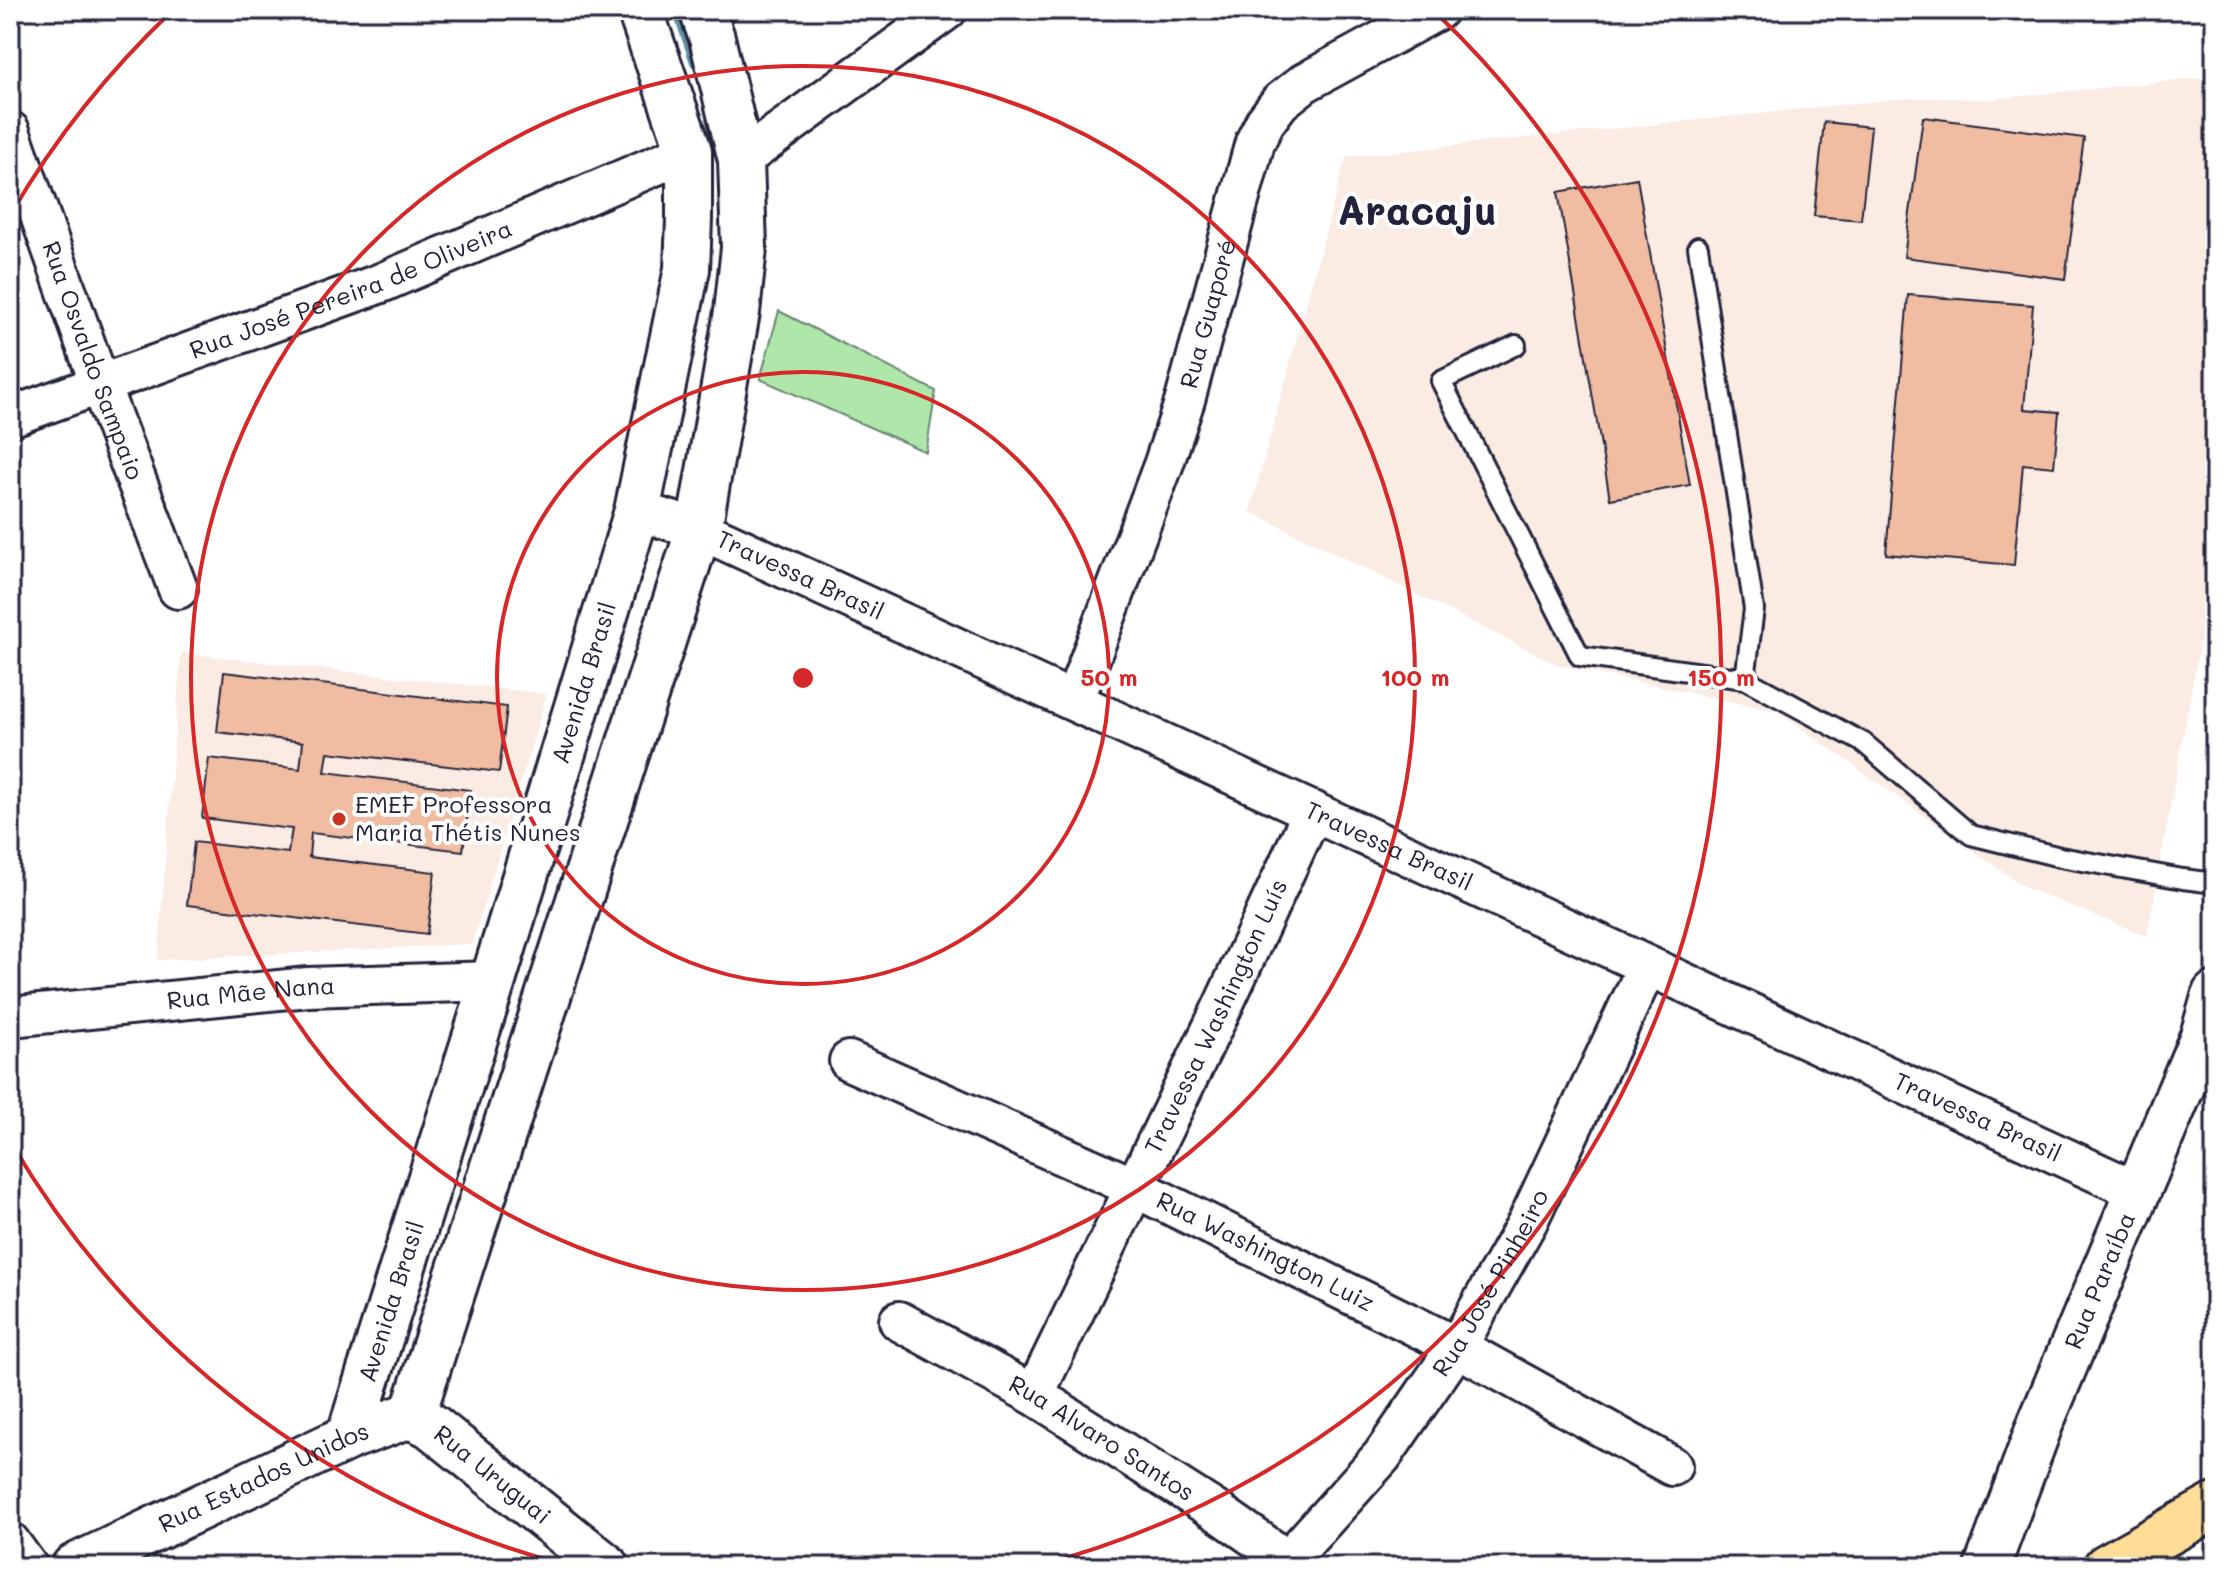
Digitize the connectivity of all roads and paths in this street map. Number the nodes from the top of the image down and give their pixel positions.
1 (640, 10) edge
2 (702, 10) edge
3 (947, 10) edge
4 (1438, 10) edge
5 (10, 131) edge
6 (689, 151) junction
7 (741, 160) junction
8 (1698, 247) dead end
9 (1516, 345) dead end
10 (100, 385) junction
11 (10, 417) edge
12 (637, 511) junction
13 (699, 529) junction
14 (178, 589) dead end
15 (1745, 679) junction
16 (1074, 701) junction
17 (1313, 811) junction
18 (2215, 883) edge
19 (1647, 967) junction
20 (493, 981) junction
21 (2215, 994) edge
22 (10, 1017) edge
23 (849, 1061) dead end
24 (1136, 1188) junction
25 (2137, 1191) junction
26 (899, 1321) dead end
27 (1457, 1347) junction
28 (1034, 1395) junction
29 (412, 1417) junction
30 (349, 1437) junction
31 (1672, 1466) dead end
32 (2215, 1506) edge
33 (10, 1542) edge
34 (1289, 1565) edge
35 (28, 1567) edge
36 (74, 1567) edge
37 (607, 1567) edge
38 (1987, 1567) edge
39 (2106, 1567) edge

1 - 6 street, Avenida Brasil
2 - 7 street
3 - 7 street
4 - 16 street, Rua Guaporé
5 - 10 street, Rua Osvaldo Sampaio
6 - 10 street, Rua José Pereira de Oliveira
6 - 12 street, Avenida Brasil
7 - 13 street
8 - 15 lane
9 - 15 lane
10 - 11 street, Rua José Pereira de Oliveira
10 - 14 street, Rua Osvaldo Sampaio
12 - 13 street, Travessa Brasil
12 - 20 street, Avenida Brasil
13 - 16 street, Travessa Brasil
13 - 29 street
15 - 18 lane
16 - 17 street, Travessa Brasil
17 - 19 street, Travessa Brasil
17 - 24 street, Travessa Washington Luís
19 - 25 street, Travessa Brasil
19 - 27 street, Rua José Pinheiro
20 - 22 street, Rua Mãe Nana
20 - 30 street, Avenida Brasil
21 - 25 street, Rua Paraíba
23 - 24 street, Rua Washington Luiz
24 - 27 street, Rua Washington Luiz
24 - 28 street, Travessa Washington Luís
25 - 38 street, Rua Paraíba
26 - 28 street, Rua Alvaro Santos
27 - 31 street, Rua Washington Luiz
27 - 34 street, Rua José Pinheiro
28 - 34 street, Rua Alvaro Santos
29 - 30 street, Rua Estados Unidos
29 - 37 street, Rua Uruguai
30 - 36 street, Rua Estados Unidos
32 - 39 main road
33 - 35 street

